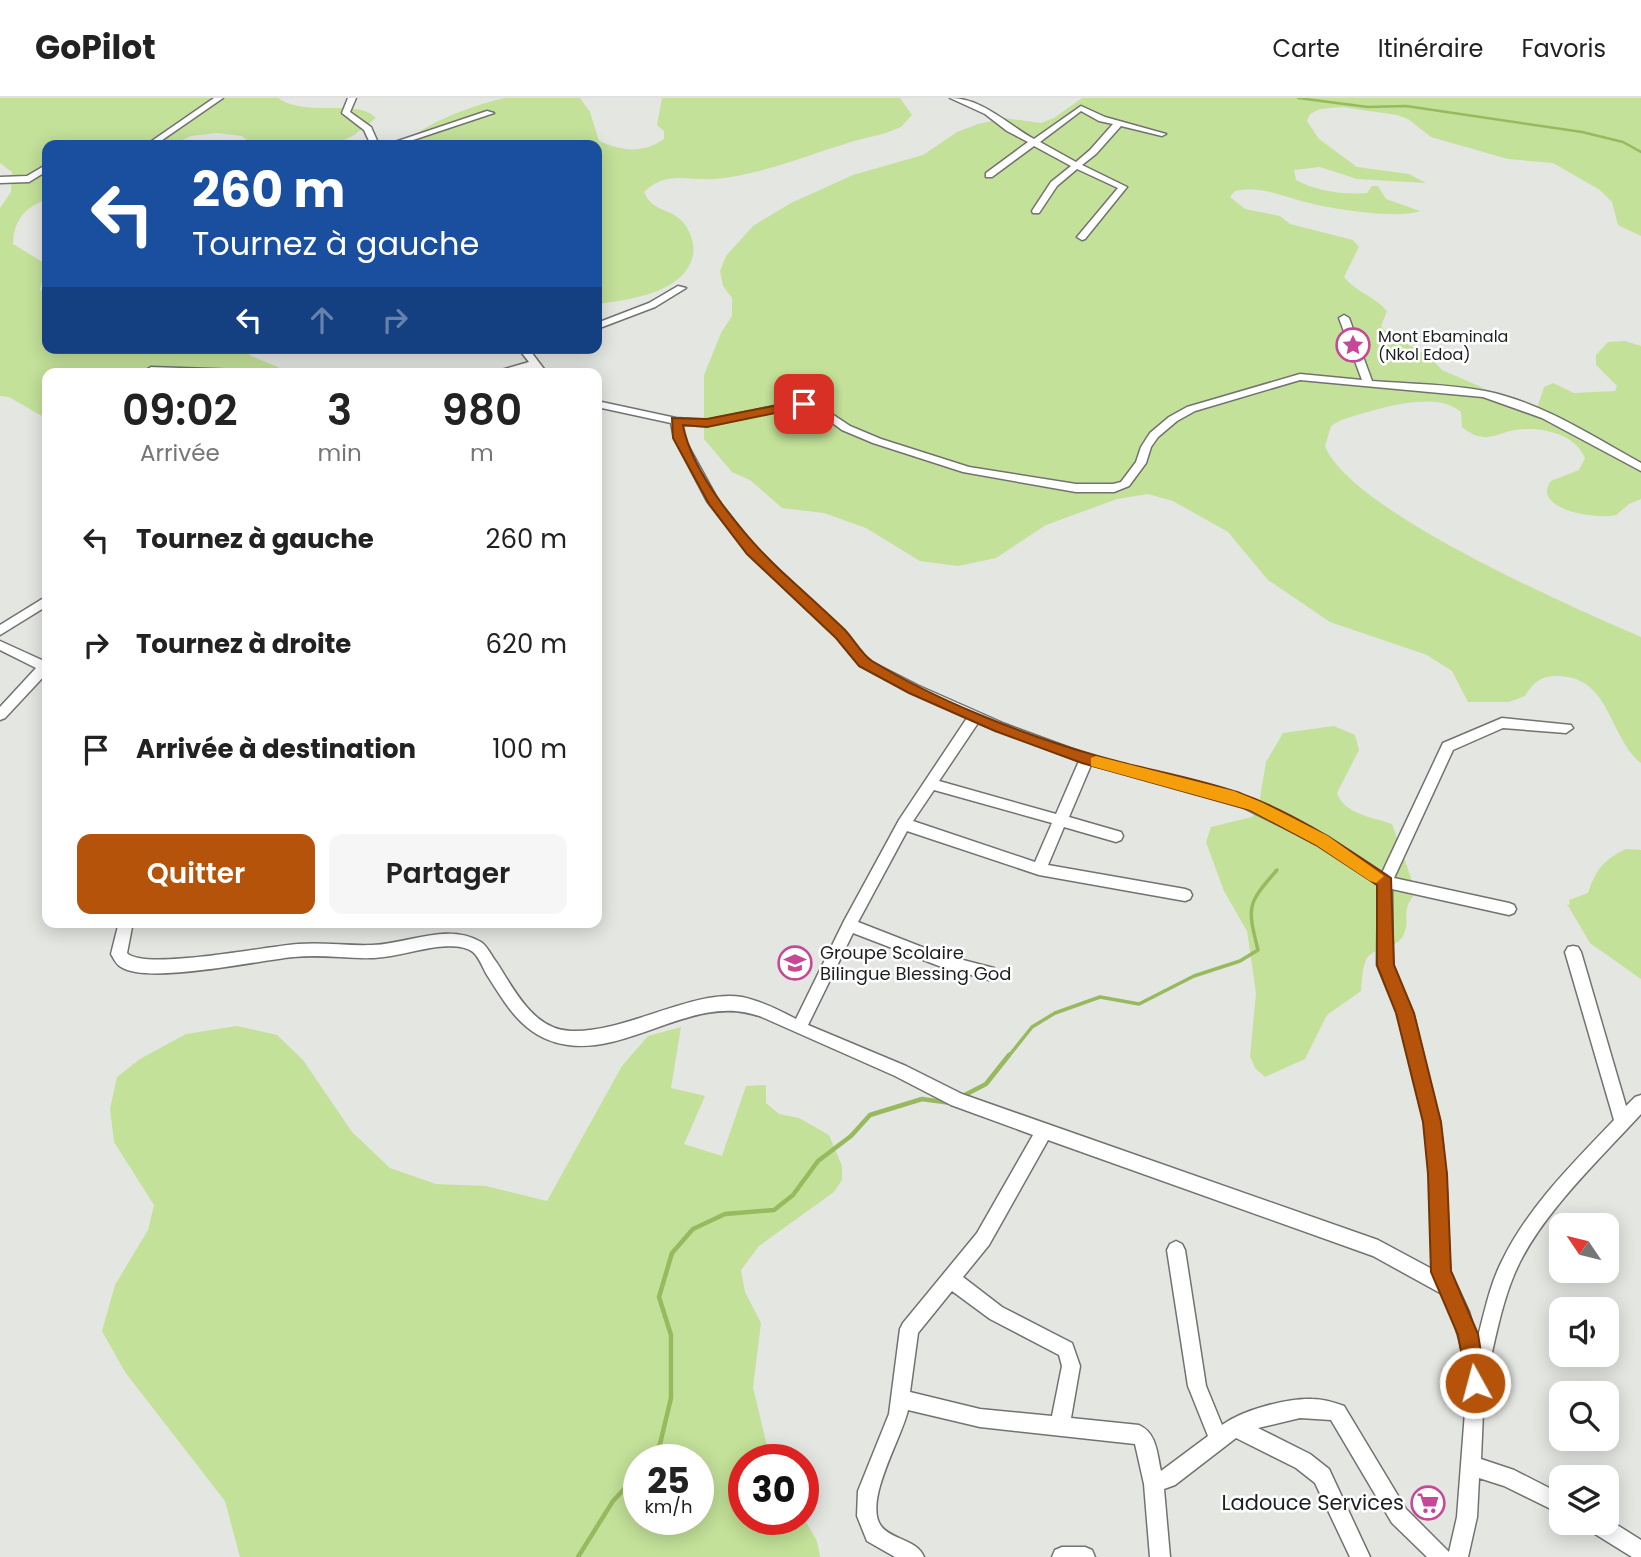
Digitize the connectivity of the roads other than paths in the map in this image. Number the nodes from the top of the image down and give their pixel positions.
1 (219, 98) edge
2 (352, 98) edge
3 (954, 98) edge
4 (490, 113) dead end
5 (1118, 124) junction
6 (1162, 134) dead end
7 (157, 140) edge
8 (373, 140) edge
9 (406, 140) edge
10 (1033, 141) junction
11 (1075, 165) junction
12 (42, 171) edge
13 (989, 175) dead end
14 (0, 180) edge
15 (1036, 211) dead end
16 (1082, 237) dead end
17 (681, 288) dead end
18 (1344, 318) dead end
19 (602, 324) edge
20 (1368, 383) junction
21 (602, 405) edge
22 (676, 421) junction
23 (1641, 468) edge
24 (42, 603) edge
25 (0, 631) edge
26 (0, 645) edge
27 (42, 665) edge
28 (42, 671) edge
29 (0, 715) edge
30 (975, 716) junction
31 (1566, 728) dead end
32 (1087, 759) junction
33 (930, 784) junction
34 (1059, 823) junction
35 (904, 824) junction
36 (1116, 836) dead end
37 (1038, 869) junction
38 (1385, 882) junction
39 (1185, 895) dead end
40 (1509, 909) dead end
41 (849, 925) junction
42 (126, 928) edge
43 (1573, 951) dead end
44 (989, 973) dead end
45 (799, 1028) junction
46 (1641, 1102) edge
47 (1622, 1120) junction
48 (1045, 1130) junction
49 (1175, 1250) dead end
50 (950, 1279) junction
51 (1445, 1286) junction
52 (1475, 1383) junction
53 (900, 1399) junction
54 (1060, 1427) junction
55 (1226, 1432) junction
56 (1469, 1465) junction
57 (1154, 1484) junction
58 (1549, 1498) edge
59 (1615, 1535) edge
60 (1641, 1551) edge
61 (914, 1557) edge
62 (1062, 1557) edge
63 (1085, 1557) edge
64 (1160, 1557) edge
65 (1360, 1557) edge
66 (1441, 1557) edge
67 (1458, 1557) edge

1 - 7 street
2 - 8 street
3 - 10 street
4 - 9 street
5 - 6 street
5 - 10 street
5 - 11 street
10 - 11 street
10 - 13 street
11 - 15 street
11 - 16 street
12 - 14 street
17 - 19 street
18 - 20 street
20 - 22 street
20 - 23 street
21 - 22 street
22 - 30 street
24 - 25 street
26 - 27 street
28 - 29 street
30 - 32 street
30 - 33 street
31 - 38 street
32 - 34 street
32 - 38 street
33 - 34 street
33 - 35 street
34 - 36 street
34 - 37 street
35 - 37 street
35 - 41 street
37 - 39 street
38 - 40 street
38 - 51 street
41 - 44 street
41 - 45 street
42 - 45 street
43 - 47 street
45 - 48 street
46 - 47 street
47 - 52 street
48 - 50 street
48 - 51 street
49 - 55 street
50 - 53 street
50 - 54 street
51 - 52 street
52 - 56 street
53 - 54 street
53 - 61 street
54 - 57 street
55 - 57 street
55 - 65 street
55 - 66 street
56 - 58 street
56 - 67 street
57 - 64 street
59 - 60 street
62 - 63 street

